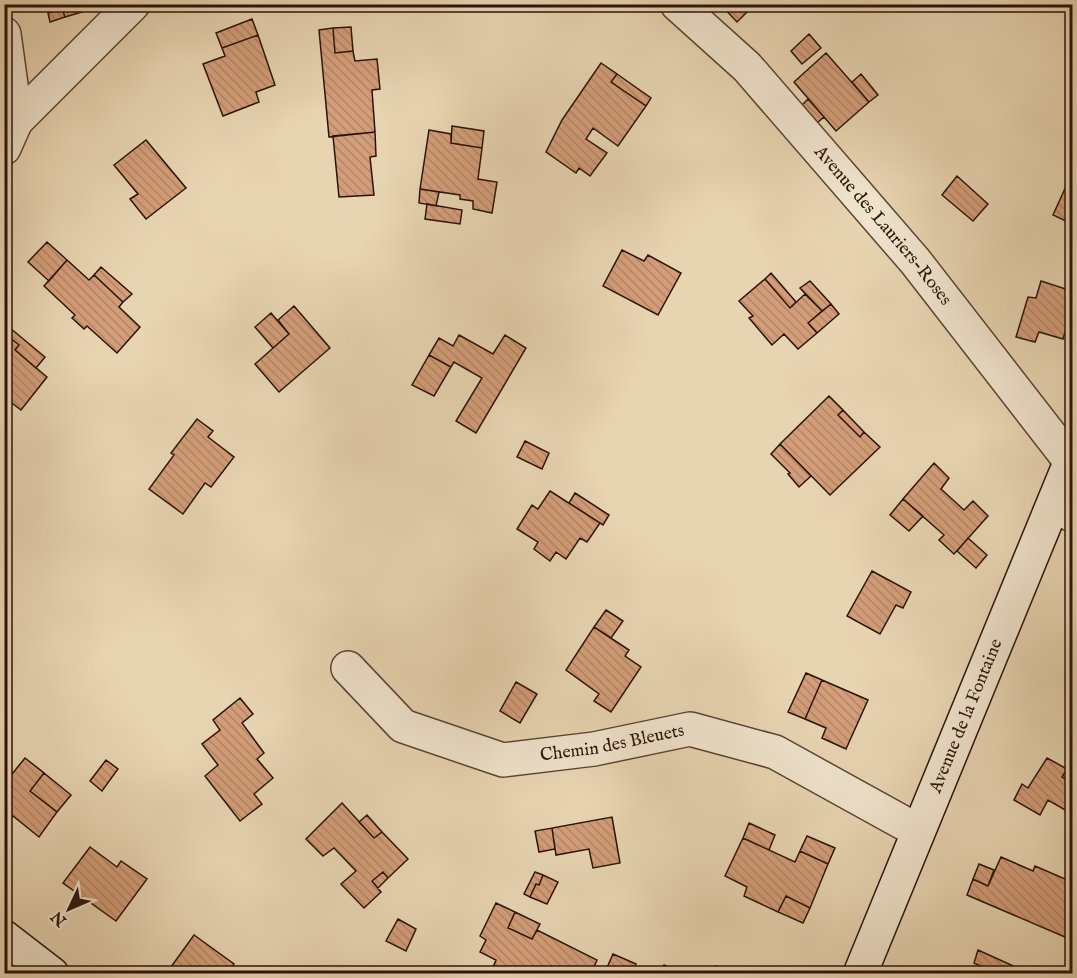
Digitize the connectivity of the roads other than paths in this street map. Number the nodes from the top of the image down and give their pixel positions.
1 (133, 4) edge
2 (677, 4) edge
3 (4, 34) edge
4 (10, 134) edge
5 (1072, 460) edge
6 (1063, 509) edge
7 (348, 668) dead end
8 (918, 831) junction
9 (4, 937) edge
10 (52, 974) edge
11 (860, 974) edge

1 - 4 street
2 - 5 street, Avenue des Lauriers-Roses
3 - 4 street
5 - 6 street, Avenue de la Fontaine
6 - 8 street, Avenue de la Fontaine
7 - 8 street, Chemin des Bleuets
8 - 11 street, Avenue de la Fontaine
9 - 10 street

